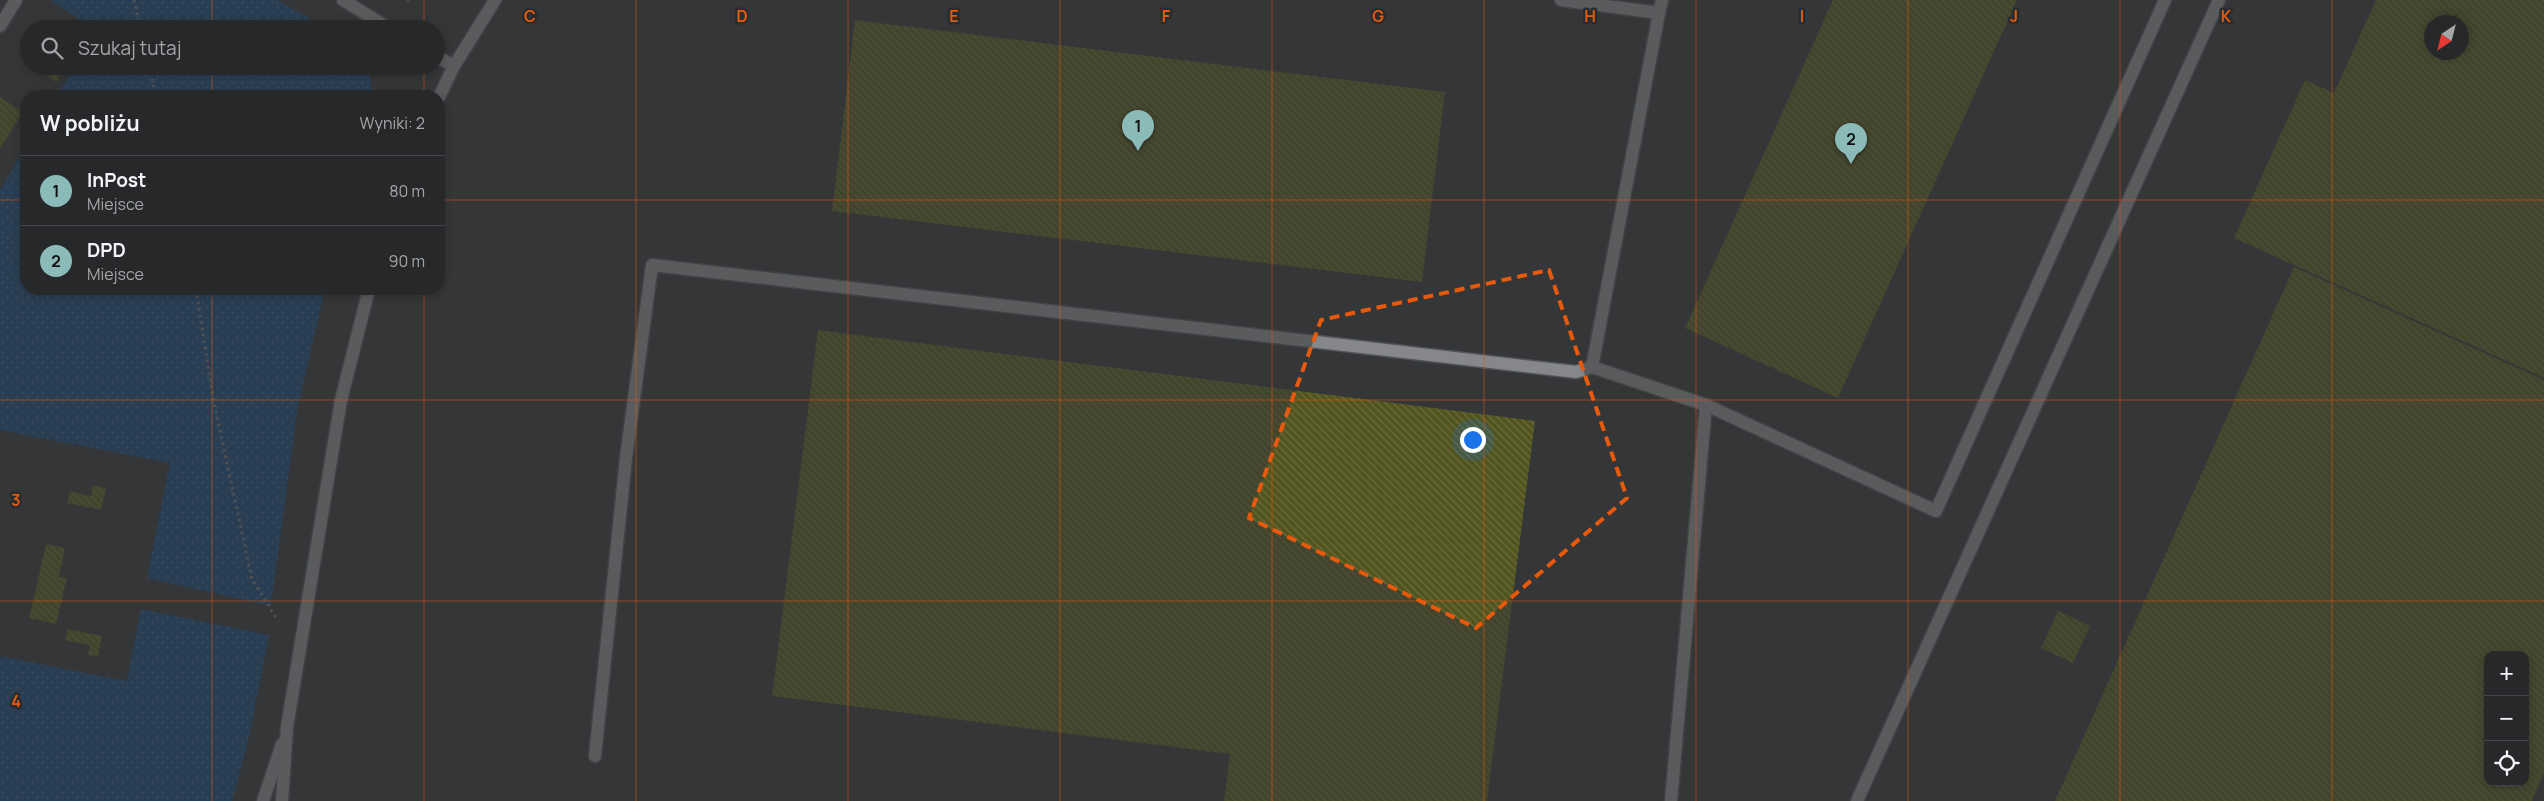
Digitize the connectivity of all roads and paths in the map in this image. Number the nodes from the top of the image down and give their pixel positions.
1 (16, 0) edge
2 (134, 0) edge
3 (343, 0) edge
4 (495, 0) edge
5 (1561, 0) edge
6 (1662, 0) edge
7 (2165, 0) edge
8 (2220, 0) edge
9 (1659, 13) junction
10 (139, 20) edge
11 (375, 20) edge
12 (0, 26) edge
13 (445, 61) edge
14 (454, 66) junction
15 (152, 75) edge
16 (155, 90) edge
17 (442, 90) edge
18 (197, 295) edge
19 (367, 295) edge
20 (1592, 367) junction
21 (1706, 405) junction
22 (280, 623) dead end
23 (287, 727) junction
24 (596, 756) dead end
25 (263, 801) edge
26 (282, 801) edge
27 (1671, 801) edge
28 (1857, 801) edge

1 - 12 street
2 - 10 path
3 - 11 street
4 - 14 street
5 - 9 street
6 - 9 street
7 - 21 street
8 - 28 street
9 - 20 street
13 - 14 street
14 - 17 street
15 - 16 path
18 - 22 path
19 - 23 street
20 - 21 street
20 - 24 street
21 - 27 street
23 - 25 street
23 - 26 street

